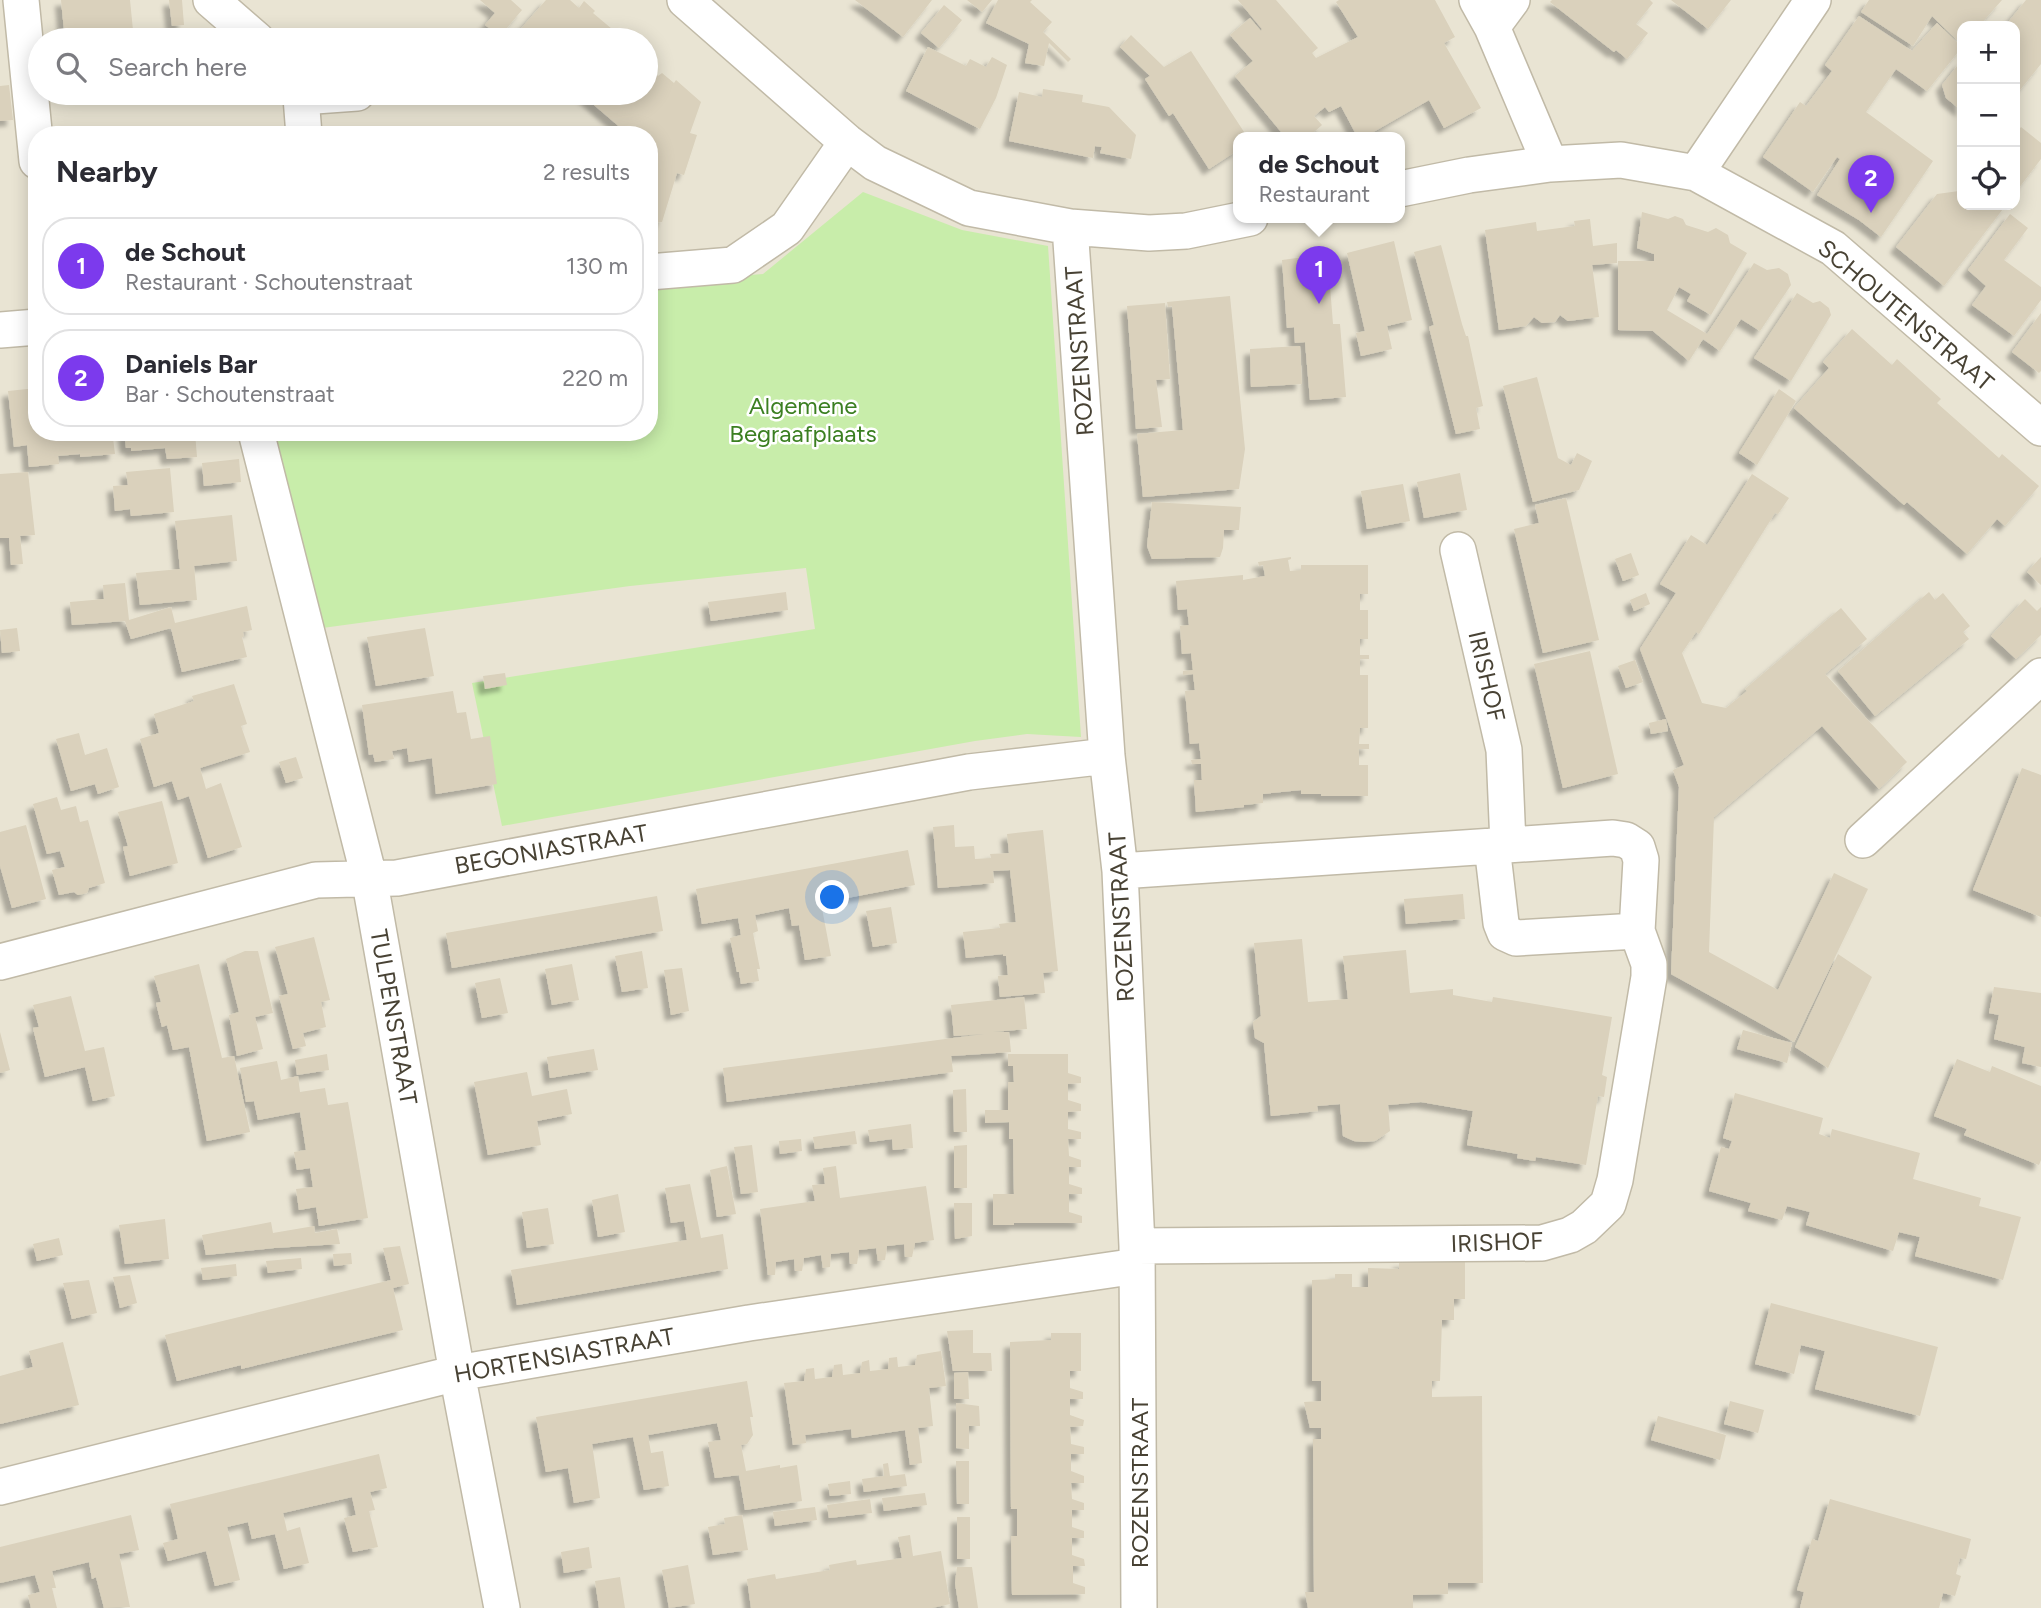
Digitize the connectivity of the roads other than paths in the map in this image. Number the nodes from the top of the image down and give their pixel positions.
1 (21, 0) edge
2 (211, 0) edge
3 (685, 0) edge
4 (1813, 0) edge
5 (1494, 9) edge
6 (243, 28) edge
7 (28, 70) edge
8 (31, 105) edge
9 (301, 105) edge
10 (34, 126) edge
11 (303, 126) edge
12 (847, 142) junction
13 (1550, 164) junction
14 (1696, 173) junction
15 (1405, 188) edge
16 (1233, 221) edge
17 (1070, 227) junction
18 (658, 271) edge
19 (28, 328) edge
20 (0, 330) edge
21 (2041, 428) edge
22 (258, 441) edge
23 (1458, 550) dead end
24 (2041, 676) edge
25 (1107, 756) junction
26 (1863, 840) dead end
27 (1500, 845) junction
28 (1120, 871) junction
29 (369, 877) junction
30 (1637, 931) junction
31 (0, 961) edge
32 (1137, 1256) junction
33 (457, 1373) junction
34 (0, 1487) edge
35 (502, 1608) edge
36 (1139, 1608) edge

1 - 7 street
2 - 6 street
3 - 12 street
4 - 14 street
5 - 13 street
8 - 10 street
9 - 11 street
12 - 17 street
12 - 18 street
13 - 14 street, SCHOUTENSTRAAT
13 - 15 street, SCHOUTENSTRAAT
14 - 21 street, SCHOUTENSTRAAT
16 - 17 street
17 - 25 street, ROZENSTRAAT
19 - 20 street
22 - 29 street, TULPENSTRAAT
23 - 27 street, IRISHOF
24 - 26 street
25 - 28 street, ROZENSTRAAT
25 - 29 street, BEGONIASTRAAT
27 - 28 street, IRISHOF
27 - 30 street, IRISHOF
27 - 30 street, IRISHOF
28 - 32 street, ROZENSTRAAT
29 - 31 street, BEGONIASTRAAT
29 - 33 street, TULPENSTRAAT
30 - 32 street, IRISHOF
32 - 33 street, HORTENSIASTRAAT
32 - 36 street, ROZENSTRAAT
33 - 34 street, HORTENSIASTRAAT
33 - 35 street, TULPENSTRAAT

